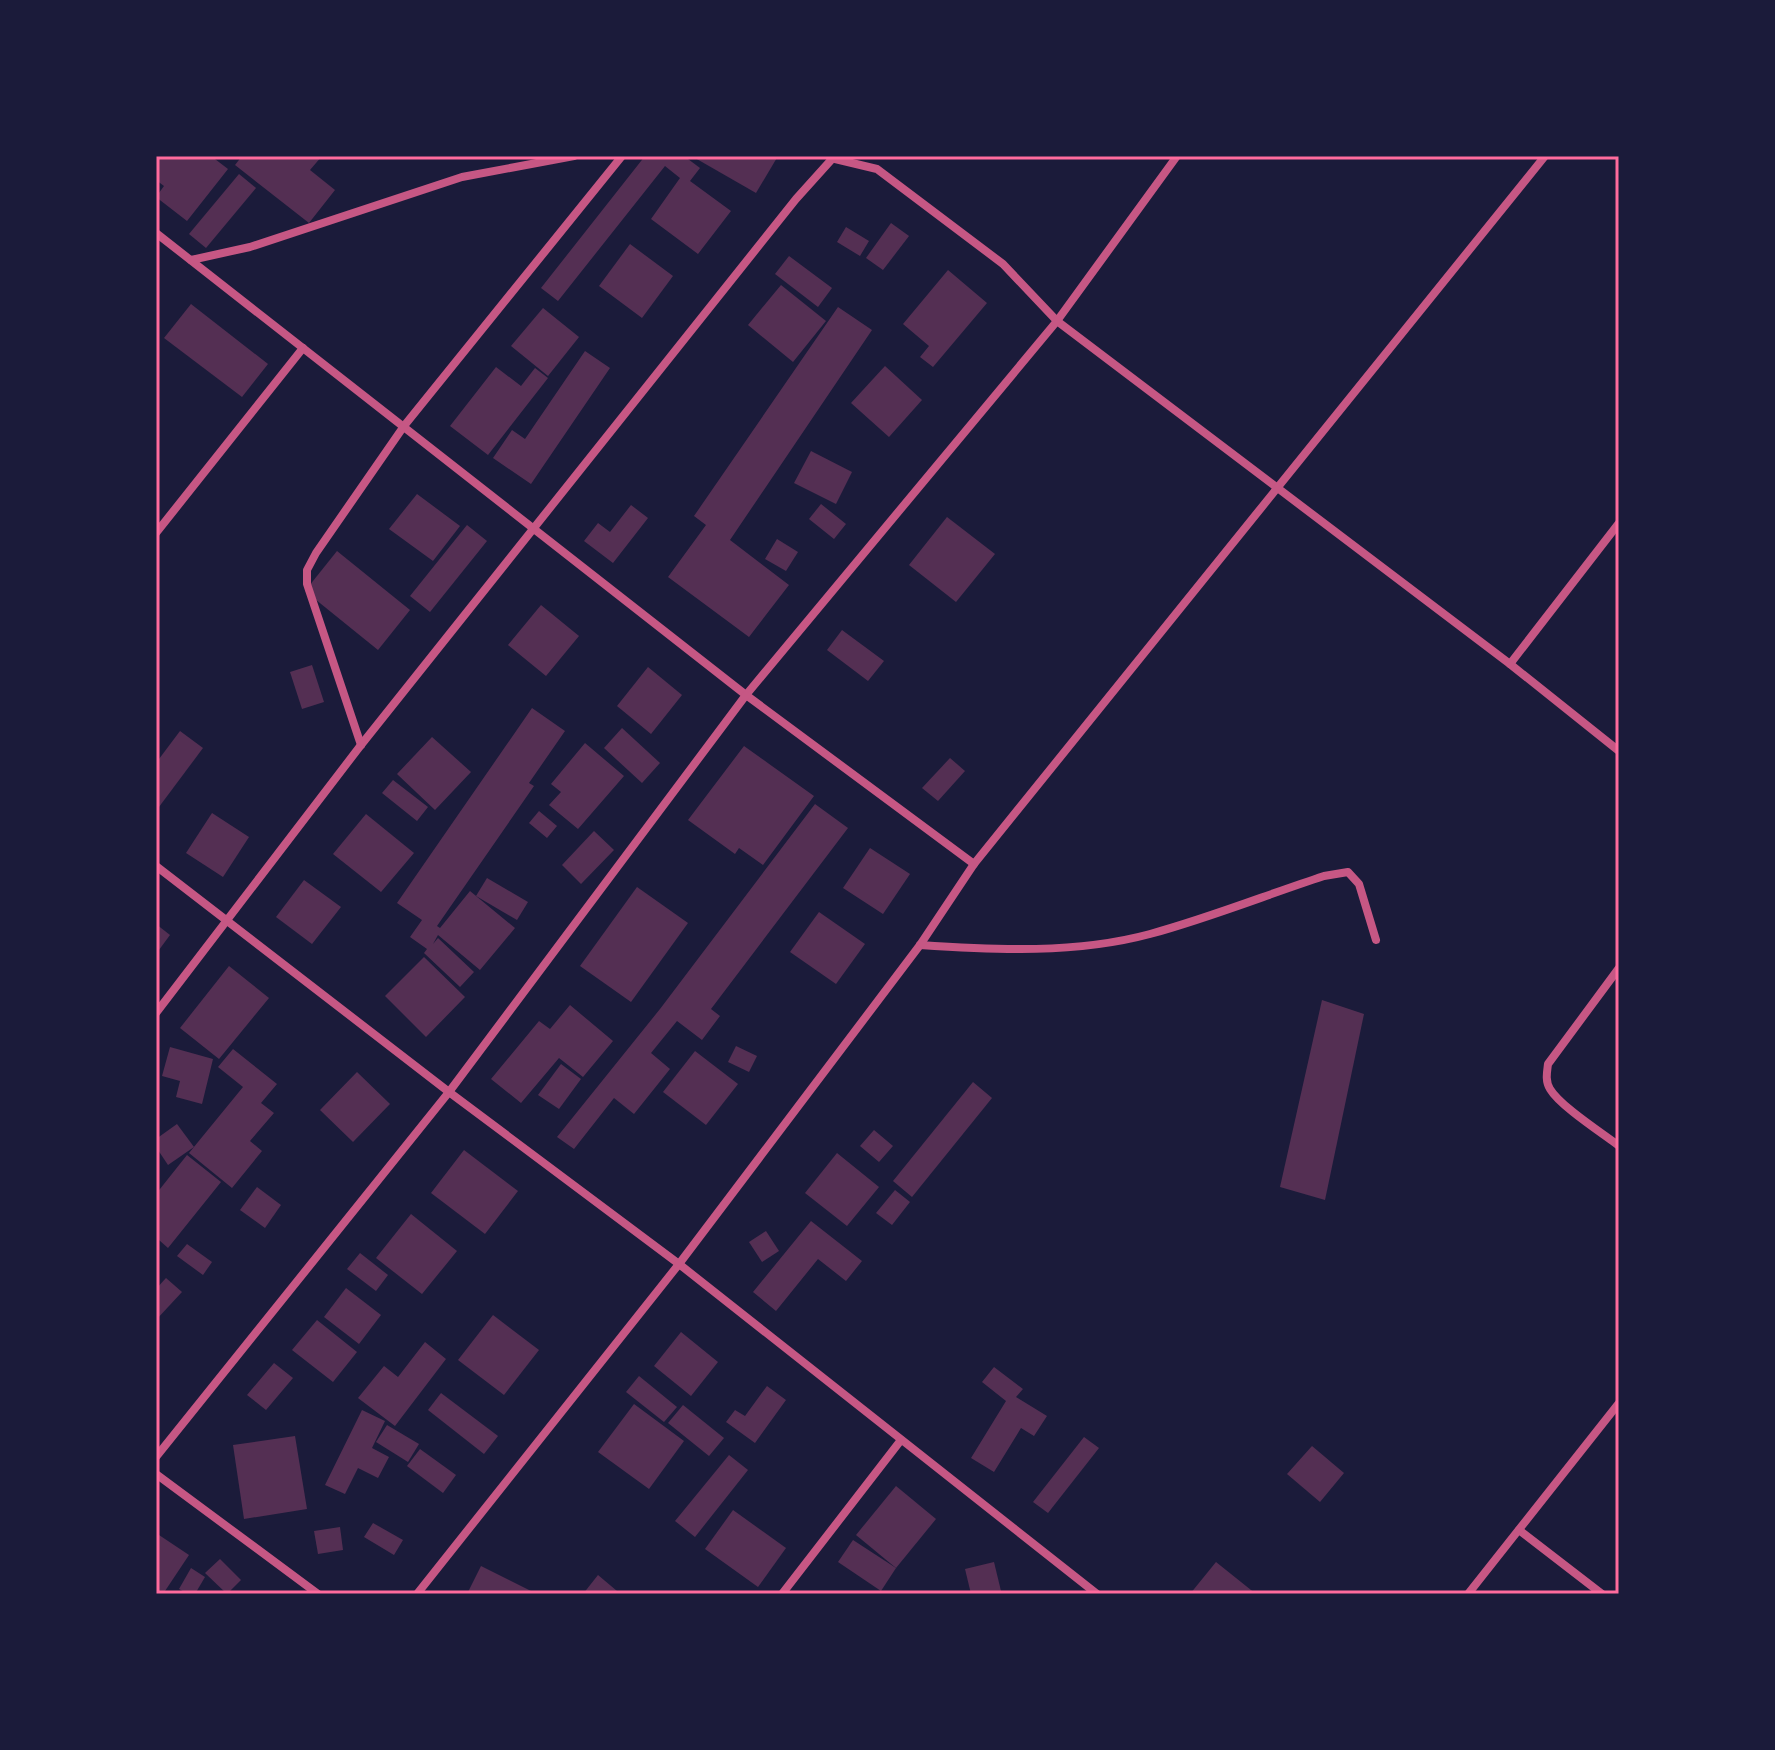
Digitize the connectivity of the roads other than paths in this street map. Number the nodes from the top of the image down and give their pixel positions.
1 (574, 156) edge
2 (622, 156) edge
3 (1177, 156) edge
4 (1545, 156) edge
5 (830, 158) edge
6 (156, 233) edge
7 (191, 260) junction
8 (1057, 321) junction
9 (303, 348) junction
10 (404, 426) junction
11 (1276, 488) junction
12 (1619, 523) edge
13 (534, 529) junction
14 (156, 533) edge
15 (1510, 664) junction
16 (746, 695) junction
17 (361, 745) junction
18 (1619, 751) edge
19 (974, 864) junction
20 (156, 866) edge
21 (229, 920) junction
22 (1376, 940) dead end
23 (920, 945) junction
24 (1619, 968) edge
25 (156, 1013) edge
26 (449, 1092) junction
27 (1619, 1146) edge
28 (679, 1264) junction
29 (1619, 1403) edge
30 (901, 1440) junction
31 (156, 1457) edge
32 (156, 1474) edge
33 (1519, 1530) junction
34 (318, 1594) edge
35 (417, 1594) edge
36 (782, 1594) edge
37 (1097, 1594) edge
38 (1468, 1594) edge
39 (1602, 1594) edge

1 - 7 street
2 - 10 street
3 - 8 street
4 - 11 street
5 - 8 street
5 - 13 street
6 - 7 street
7 - 9 street
8 - 11 street
8 - 16 street
9 - 10 street
9 - 14 street
10 - 13 street
10 - 17 street
11 - 15 street
11 - 19 street
12 - 15 street
13 - 16 street
13 - 17 street
15 - 18 street
16 - 19 street
16 - 26 street
17 - 21 street
19 - 23 street
20 - 21 street
21 - 25 street
21 - 26 street
22 - 23 street
23 - 28 street
24 - 27 street
26 - 28 street
26 - 31 street
28 - 30 street
28 - 35 street
29 - 33 street
30 - 36 street
30 - 37 street
32 - 34 street
33 - 38 street
33 - 39 street

